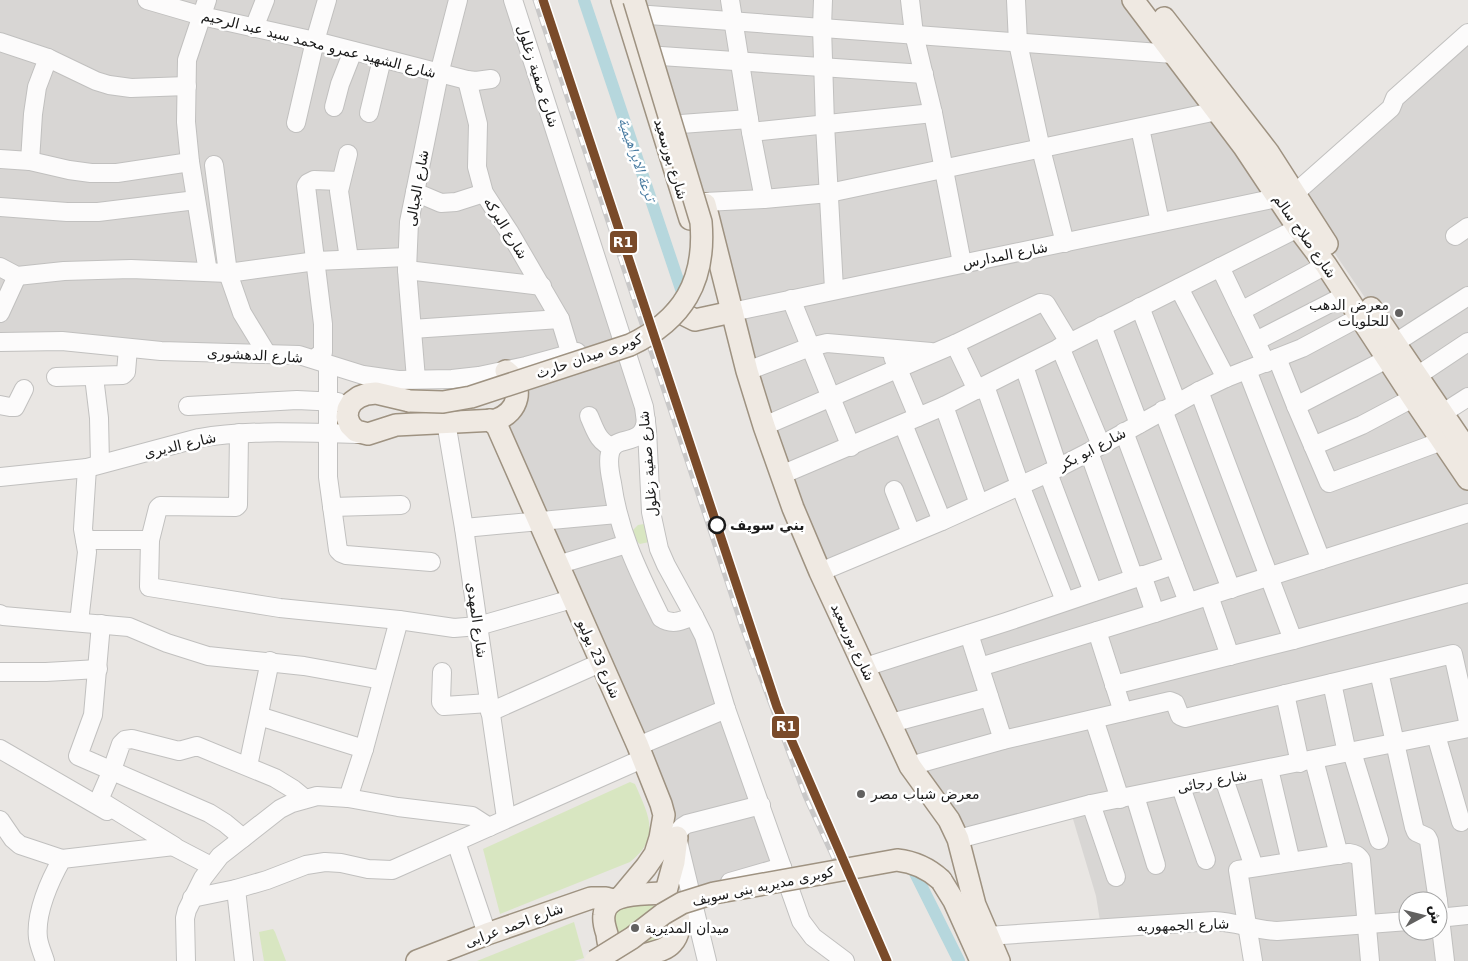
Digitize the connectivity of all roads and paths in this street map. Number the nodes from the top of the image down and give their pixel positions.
1 (147, 0) edge
2 (265, 0) edge
3 (327, 0) edge
4 (458, 0) edge
5 (513, 0) edge
6 (622, 0) edge
7 (730, 0) edge
8 (823, 0) edge
9 (910, 0) edge
10 (1016, 0) edge
11 (1133, 0) edge
12 (1150, 0) edge
13 (642, 5) edge
14 (205, 8) edge
15 (733, 20) junction
16 (822, 27) junction
17 (254, 28) junction
18 (1468, 33) edge
19 (914, 34) junction
20 (0, 42) edge
21 (315, 42) junction
22 (1018, 43) junction
23 (353, 51) junction
24 (1174, 54) junction
25 (661, 56) junction
26 (48, 58) junction
27 (382, 59) junction
28 (639, 59) junction
29 (740, 63) junction
30 (823, 67) junction
31 (439, 74) junction
32 (924, 74) junction
33 (491, 79) dead end
34 (467, 80) junction
35 (187, 86) junction
36 (334, 106) dead end
37 (1217, 112) junction
38 (932, 113) junction
39 (369, 114) dead end
40 (296, 123) dead end
41 (681, 124) junction
42 (825, 124) junction
43 (750, 126) junction
44 (1140, 128) junction
45 (1041, 149) junction
46 (348, 154) dead end
47 (0, 159) edge
48 (30, 161) junction
49 (190, 162) junction
50 (214, 165) dead end
51 (943, 169) junction
52 (340, 181) junction
53 (415, 192) junction
54 (1286, 192) junction
55 (484, 193) junction
56 (829, 193) junction
57 (764, 199) junction
58 (196, 200) junction
59 (705, 202) junction
60 (0, 207) edge
61 (1160, 222) junction
62 (1298, 228) junction
63 (1065, 243) junction
64 (349, 259) junction
65 (316, 261) junction
66 (407, 263) junction
67 (962, 263) junction
68 (1326, 265) junction
69 (0, 267) edge
70 (1220, 267) junction
71 (208, 272) junction
72 (228, 273) junction
73 (17, 276) junction
74 (542, 286) junction
75 (1178, 288) junction
76 (834, 289) junction
77 (1346, 295) junction
78 (1468, 296) edge
79 (791, 299) junction
80 (1140, 307) junction
81 (676, 311) dead end
82 (1241, 311) junction
83 (0, 313) edge
84 (725, 314) junction
85 (1360, 317) junction
86 (560, 319) junction
87 (1102, 326) junction
88 (412, 329) junction
89 (1256, 341) junction
90 (0, 342) edge
91 (1468, 342) edge
92 (624, 343) junction
93 (954, 344) junction
94 (1065, 344) junction
95 (810, 347) junction
96 (128, 348) junction
97 (888, 348) junction
98 (1391, 351) junction
99 (935, 352) junction
100 (267, 354) junction
101 (572, 361) junction
102 (1272, 361) junction
103 (321, 362) junction
104 (1024, 366) junction
105 (897, 368) junction
106 (1247, 370) junction
107 (747, 371) junction
108 (1417, 376) junction
109 (56, 377) dead end
110 (94, 377) junction
111 (1226, 378) junction
112 (416, 379) junction
113 (512, 379) junction
114 (981, 388) junction
115 (24, 389) dead end
116 (1199, 391) junction
117 (376, 394) junction
118 (830, 397) junction
119 (1468, 397) edge
120 (1412, 398) junction
121 (327, 401) junction
122 (352, 402) junction
123 (0, 404) edge
124 (188, 406) dead end
125 (944, 406) junction
126 (1296, 406) junction
127 (1170, 407) junction
128 (1443, 413) junction
129 (589, 416) dead end
130 (646, 418) junction
131 (490, 420) junction
132 (911, 421) junction
133 (446, 422) junction
134 (764, 426) junction
135 (1131, 428) junction
136 (239, 433) junction
137 (326, 433) junction
138 (361, 434) junction
139 (1442, 441) junction
140 (1313, 446) junction
141 (613, 447) junction
142 (850, 447) junction
143 (1095, 448) junction
144 (1468, 451) edge
145 (93, 466) junction
146 (1053, 470) junction
147 (781, 475) junction
148 (0, 477) edge
149 (1468, 479) edge
150 (1020, 485) junction
151 (894, 490) dead end
152 (979, 504) junction
153 (401, 505) dead end
154 (332, 507) junction
155 (1468, 513) edge
156 (618, 514) junction
157 (538, 521) junction
158 (942, 521) junction
159 (464, 528) junction
160 (911, 533) junction
161 (85, 540) junction
162 (150, 540) junction
163 (627, 544) junction
164 (1321, 560) junction
165 (431, 562) dead end
166 (557, 565) junction
167 (1174, 565) junction
168 (820, 572) junction
169 (1138, 577) junction
170 (1270, 577) junction
171 (1232, 588) junction
172 (1093, 592) junction
173 (1468, 593) edge
174 (1209, 596) junction
175 (572, 599) junction
176 (1065, 601) junction
177 (1188, 602) junction
178 (1155, 613) junction
179 (0, 614) edge
180 (694, 616) junction
181 (399, 620) junction
182 (79, 622) junction
183 (101, 624) junction
184 (478, 626) junction
185 (1097, 631) junction
186 (969, 634) junction
187 (1294, 640) junction
188 (1460, 653) edge
189 (1230, 656) junction
190 (270, 661) junction
191 (600, 662) junction
192 (864, 667) junction
193 (980, 667) junction
194 (98, 669) junction
195 (0, 672) edge
196 (442, 672) dead end
197 (1379, 672) junction
198 (382, 680) junction
199 (1332, 683) junction
200 (1114, 685) junction
201 (1285, 694) junction
202 (989, 697) junction
203 (490, 707) junction
204 (726, 709) junction
205 (1123, 712) junction
206 (258, 716) junction
207 (1094, 719) junction
208 (1468, 722) edge
209 (891, 723) junction
210 (1468, 728) edge
211 (1436, 735) junction
212 (1003, 740) junction
213 (1395, 744) junction
214 (0, 749) edge
215 (364, 749) junction
216 (1349, 752) junction
217 (640, 753) junction
218 (1307, 761) junction
219 (248, 766) junction
220 (910, 766) junction
221 (1269, 769) junction
222 (112, 770) junction
223 (1224, 778) junction
224 (1181, 787) junction
225 (304, 798) junction
226 (348, 798) junction
227 (1127, 798) junction
228 (1091, 804) junction
229 (761, 805) junction
230 (506, 818) junction
231 (0, 820) edge
232 (1461, 822) dead end
233 (489, 827) junction
234 (677, 837) joint
235 (242, 838) junction
236 (958, 839) junction
237 (1379, 840) dead end
238 (456, 842) junction
239 (174, 846) junction
240 (1339, 855) junction
241 (62, 859) junction
242 (1206, 860) dead end
243 (1291, 862) junction
244 (1156, 865) dead end
245 (211, 866) junction
246 (1254, 868) junction
247 (784, 872) junction
248 (1116, 877) dead end
249 (236, 889) junction
250 (1436, 891) edge
251 (192, 898) junction
252 (591, 898) junction
253 (617, 899) junction
254 (682, 906) junction
255 (1448, 911) edge
256 (1468, 915) edge
257 (1398, 922) edge
258 (1367, 924) junction
259 (1248, 927) junction
260 (487, 934) junction
261 (987, 936) junction
262 (1443, 941) edge
263 (821, 952) edge
264 (618, 960) edge
265 (45, 961) edge
266 (186, 961) edge
267 (244, 961) edge
268 (417, 961) edge
269 (595, 961) edge
270 (707, 961) edge
271 (845, 961) edge
272 (981, 961) edge
273 (998, 961) edge
274 (1253, 961) edge
275 (1370, 961) edge
276 (1445, 961) edge

1 - 14 street, شارع الشهيد عمرو محمد سيد عبد الرحيم
2 - 17 street
3 - 21 street
4 - 31 street, شارع الجبالى
5 - 92 street, شارع صفية زغلول
6 - 28 main road, شارع بورسعيد
7 - 15 street
8 - 16 street
9 - 19 street
10 - 22 street
11 - 24 main road, شارع صلاح سالم
12 - 54 main road, شارع صلاح سالم
13 - 15 street
13 - 25 main road, شارع بورسعيد
13 - 117 main road, كوبرى ميدان حارث, bridge
14 - 17 street, شارع الشهيد عمرو محمد سيد عبد الرحيم
14 - 35 street
15 - 16 street
15 - 29 street
16 - 19 street
16 - 30 street
17 - 21 street, شارع الشهيد عمرو محمد سيد عبد الرحيم
18 - 54 street
19 - 22 street
19 - 32 street
20 - 26 street
21 - 23 street, شارع الشهيد عمرو محمد سيد عبد الرحيم
21 - 40 street
22 - 24 street
22 - 45 street
23 - 27 street, شارع الشهيد عمرو محمد سيد عبد الرحيم
23 - 36 street
24 - 37 main road, شارع صلاح سالم
25 - 28 main road
25 - 29 street
25 - 41 main road, شارع بورسعيد
26 - 35 street
26 - 48 street
27 - 31 street, شارع الشهيد عمرو محمد سيد عبد الرحيم
27 - 39 street
28 - 84 main road, شارع بورسعيد
29 - 30 street
29 - 43 street
30 - 32 street
30 - 42 street
31 - 34 street, شارع الشهيد عمرو محمد سيد عبد الرحيم
31 - 53 street, شارع الجبالى
32 - 38 street
33 - 34 street, شارع الشهيد عمرو محمد سيد عبد الرحيم
34 - 55 street, شارع البركه
35 - 49 street
37 - 44 street
37 - 54 main road, شارع صلاح سالم
38 - 42 street
38 - 51 street
41 - 43 street
41 - 59 main road, شارع بورسعيد
42 - 43 street
42 - 56 street
43 - 57 street
44 - 45 street
44 - 61 street
45 - 51 street
45 - 63 street
46 - 52 street
47 - 48 street
48 - 49 street
49 - 58 street
50 - 72 street
51 - 56 street
51 - 67 street
52 - 64 street
52 - 65 street
53 - 55 street
53 - 66 street, شارع الجبالى
54 - 61 street, شارع المدارس
54 - 62 main road, شارع صلاح سالم
54 - 98 main road, شارع صلاح سالم
55 - 74 street, شارع البركه
56 - 57 street
56 - 76 street
57 - 59 street
58 - 60 street
58 - 71 street
59 - 84 main road, شارع بورسعيد
61 - 63 street, شارع المدارس
62 - 68 main road, شارع صلاح سالم
62 - 70 street
63 - 67 street, شارع المدارس
64 - 65 street
64 - 66 street
65 - 72 street
65 - 103 street
66 - 74 street
66 - 88 street, شارع الجبالى
67 - 76 street, شارع المدارس
68 - 77 main road, شارع صلاح سالم
68 - 82 street
69 - 73 street
70 - 75 street
70 - 82 street
71 - 72 street
71 - 73 street
72 - 100 street
73 - 83 street
74 - 86 street, شارع البركه
75 - 80 street
75 - 111 street
76 - 79 street, شارع المدارس
77 - 85 main road, شارع صلاح سالم
77 - 89 street
78 - 98 street
79 - 84 street, شارع المدارس
79 - 95 street
80 - 87 street
80 - 127 street
81 - 84 main road
82 - 89 street
84 - 107 main road, شارع بورسعيد
85 - 98 main road, شارع صلاح سالم
85 - 102 street, شارع ابو بكر
86 - 88 street
86 - 101 street, شارع البركه
87 - 94 street
87 - 135 street
88 - 112 street, شارع الجبالى
89 - 102 street
90 - 96 street, شارع الدهشورى
91 - 108 street
92 - 101 street
92 - 130 street, شارع صفية زغلول
93 - 94 street
93 - 99 street
93 - 114 street
94 - 104 street
94 - 143 street
95 - 97 street
95 - 107 street
95 - 118 street
96 - 100 street, شارع الدهشورى
96 - 110 street
97 - 99 street
97 - 105 street
98 - 108 main road, شارع صلاح سالم
98 - 120 main road, شارع صلاح سالم
98 - 126 street
99 - 105 street
100 - 103 street, شارع الدهشورى
101 - 113 street
102 - 106 street, شارع ابو بكر
102 - 126 street
103 - 112 street, شارع الدهشورى
103 - 117 street, كوبرى ميدان حارث
103 - 121 street
104 - 114 street
104 - 146 street
105 - 118 street
105 - 132 street
106 - 111 street, شارع ابو بكر
106 - 164 street
107 - 134 main road, شارع بورسعيد
108 - 128 main road, شارع صلاح سالم
109 - 110 street
110 - 145 street
111 - 116 street, شارع ابو بكر
112 - 113 street, شارع الدهشورى
113 - 131 main road
114 - 125 street
114 - 150 street
115 - 123 street
116 - 127 street, شارع ابو بكر
116 - 170 street
117 - 122 main road
118 - 134 street
118 - 142 street
119 - 128 street
120 - 139 main road, شارع صلاح سالم
120 - 140 street
121 - 122 street
121 - 124 street
121 - 137 street
122 - 138 main road
125 - 132 street
125 - 152 street
126 - 140 street
127 - 135 street, شارع ابو بكر
127 - 171 street
128 - 144 main road, شارع صلاح سالم
129 - 141 street
130 - 141 street
130 - 180 street, شارع صفية زغلول
131 - 133 main road, شارع الديرى
131 - 157 main road, شارع 23 يوليو
132 - 142 street
132 - 158 street
133 - 138 main road, شارع الديرى
133 - 159 street, شارع المهدى
134 - 147 main road, شارع بورسعيد
135 - 143 street, شارع ابو بكر
135 - 167 street
136 - 137 street, شارع الديرى
136 - 145 street, شارع الديرى
136 - 162 street
137 - 138 street, شارع الديرى
137 - 154 street
139 - 140 street
139 - 149 main road, شارع صلاح سالم
141 - 156 street
142 - 147 street
143 - 146 street, شارع ابو بكر
143 - 169 street
145 - 148 street, شارع الديرى
145 - 161 street
146 - 150 street, شارع ابو بكر
146 - 172 street
147 - 168 main road, شارع بورسعيد
150 - 152 street, شارع ابو بكر
150 - 176 street
151 - 160 street
152 - 158 street, شارع ابو بكر
153 - 154 street
154 - 165 street
155 - 164 street
156 - 157 street
156 - 163 street
157 - 159 street
157 - 166 main road, شارع 23 يوليو
158 - 160 street, شارع ابو بكر
159 - 184 street, شارع المهدى
160 - 168 street, شارع ابو بكر
161 - 162 street
161 - 182 street
162 - 181 street
163 - 166 street
163 - 180 street
164 - 170 street
166 - 175 main road, شارع 23 يوليو
167 - 169 street
167 - 177 street
168 - 192 main road, شارع بورسعيد
169 - 172 street
169 - 178 street
170 - 171 street
170 - 187 street
171 - 174 street
172 - 176 street
173 - 187 street
174 - 177 street
174 - 189 street
175 - 184 street
175 - 191 main road, شارع 23 يوليو
176 - 186 street
177 - 178 street
178 - 185 street
179 - 182 street
180 - 204 street, شارع صفية زغلول
181 - 184 street
181 - 198 street
182 - 183 street
183 - 190 street
183 - 194 street
184 - 203 street, شارع المهدى
185 - 193 street
185 - 200 street
186 - 192 street
186 - 193 street
187 - 189 street
188 - 197 street
188 - 208 street
189 - 200 street
190 - 198 street
190 - 206 street
191 - 203 street
191 - 217 main road, شارع 23 يوليو
192 - 209 main road, شارع بورسعيد
193 - 202 street
194 - 195 street
194 - 222 street
196 - 203 street
197 - 199 street
197 - 213 street
198 - 215 street
199 - 201 street
199 - 216 street
200 - 205 street
201 - 205 street
201 - 218 street
202 - 209 street
202 - 212 street
203 - 230 street, شارع المهدى
204 - 217 street
204 - 229 street, شارع صفية زغلول
205 - 207 street
206 - 215 street
206 - 219 street
207 - 212 street
207 - 227 street
209 - 220 main road, شارع بورسعيد
210 - 211 street, شارع رجائى
211 - 213 street, شارع رجائى
211 - 232 street
212 - 220 street
213 - 216 street, شارع رجائى
213 - 250 street
214 - 239 street
215 - 226 street
216 - 218 street, شارع رجائى
216 - 237 street
217 - 230 street
217 - 253 main road, شارع 23 يوليو
218 - 221 street, شارع رجائى
218 - 240 street
219 - 222 street
219 - 225 street
220 - 236 main road, شارع بورسعيد
221 - 223 street, شارع رجائى
221 - 243 street
222 - 235 street
222 - 239 street
223 - 224 street, شارع رجائى
223 - 246 street
224 - 227 street, شارع رجائى
224 - 242 street
225 - 226 street
225 - 235 street
226 - 233 street
227 - 228 street, شارع رجائى
227 - 244 street
228 - 236 street, شارع رجائى
228 - 248 street
229 - 234 street
229 - 247 street, شارع صفية زغلول
230 - 233 street
231 - 241 street
233 - 238 street
234 - 254 main road
235 - 245 street
236 - 261 main road, شارع بورسعيد
238 - 249 street
238 - 260 street
239 - 241 street
239 - 245 street
240 - 243 street
240 - 258 street
241 - 265 street
243 - 246 street
245 - 251 street
246 - 259 street
247 - 254 street
247 - 263 street, شارع صفية زغلول
249 - 251 street
249 - 267 street
251 - 266 street
252 - 253 main road, شارع احمد عرابى
252 - 260 main road, شارع احمد عرابى
252 - 264 main road
253 - 254 main road, شارع احمد عرابى
253 - 264 main road, شارع 23 يوليو
254 - 264 main road
254 - 270 street
255 - 256 street
257 - 258 street, شارع الجمهوريه
258 - 259 street, شارع الجمهوريه
258 - 275 street
259 - 261 street, شارع الجمهوريه
259 - 274 street
260 - 268 main road, شارع احمد عرابى
261 - 273 main road, شارع بورسعيد
262 - 276 street
263 - 271 street, شارع صفية زغلول
269 - 272 main road, كوبرى مديريه بنى سويف, bridge

